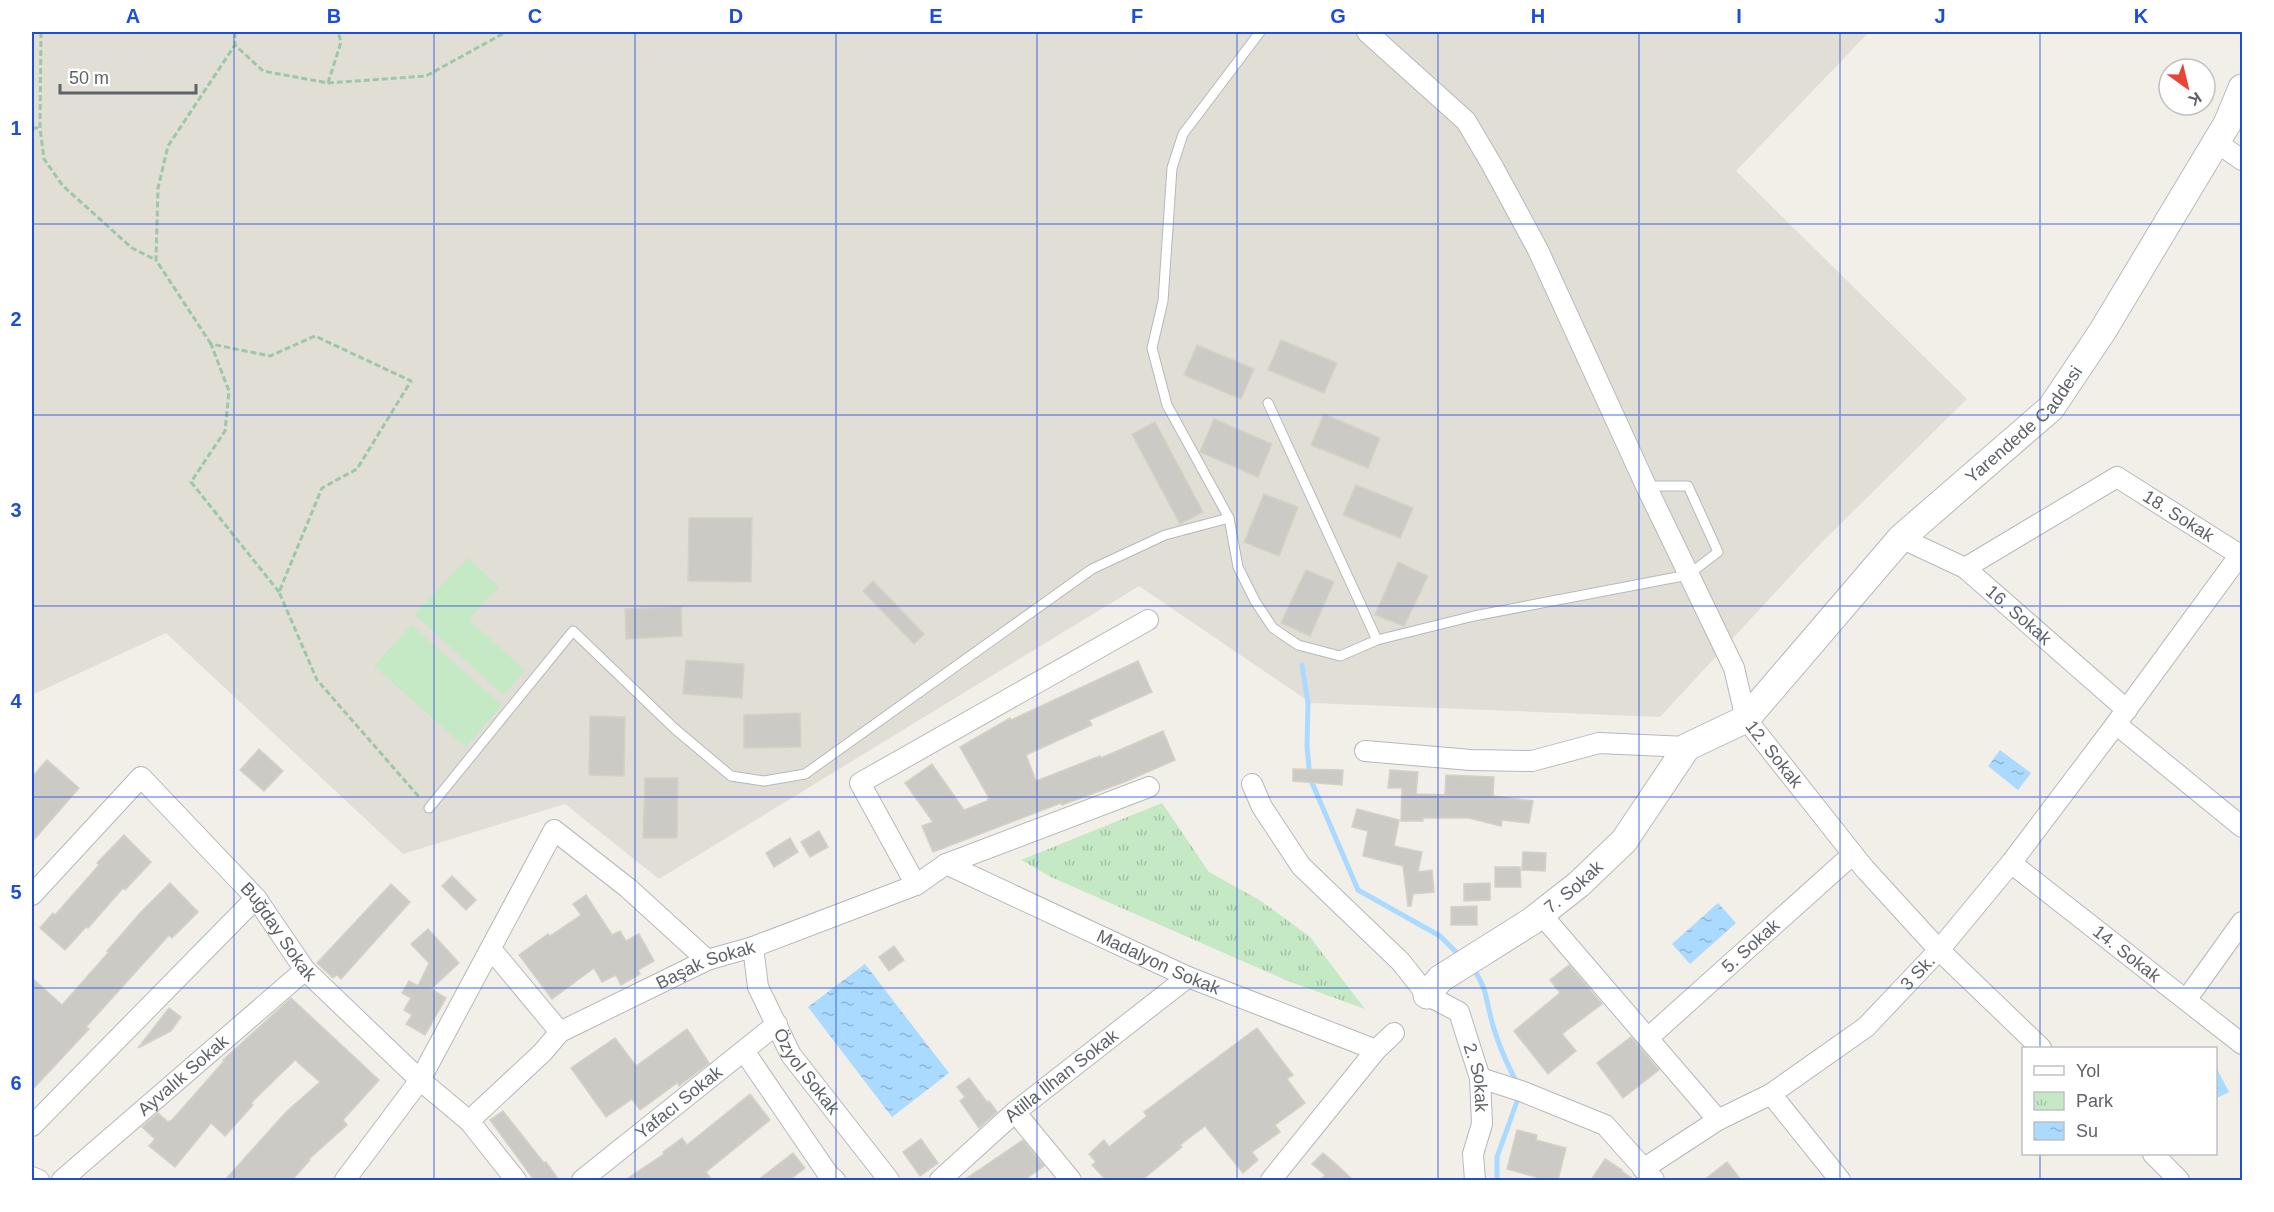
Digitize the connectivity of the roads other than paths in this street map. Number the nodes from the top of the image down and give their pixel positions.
1 (1260, 32) edge
2 (1367, 32) edge
3 (2242, 88) edge
4 (2216, 142) junction
5 (2242, 160) edge
6 (1268, 403) dead end
7 (1646, 486) junction
8 (1229, 518) junction
9 (1901, 538) junction
10 (2241, 553) edge
11 (1965, 568) junction
12 (1688, 575) junction
13 (1148, 620) dead end
14 (1377, 640) junction
15 (2121, 717) junction
16 (1746, 719) junction
17 (1687, 747) junction
18 (1365, 752) dead end
19 (1252, 784) dead end
20 (1149, 787) dead end
21 (429, 808) road end
22 (2242, 827) edge
23 (1853, 854) junction
24 (2011, 863) junction
25 (946, 864) junction
26 (916, 885) junction
27 (32, 895) edge
28 (256, 898) junction
29 (1541, 914) junction
30 (2242, 922) edge
31 (753, 947) junction
32 (491, 950) junction
33 (1940, 950) junction
34 (707, 960) junction
35 (305, 970) junction
36 (1188, 977) junction
37 (1427, 994) junction
38 (2186, 1000) junction
39 (777, 1024) junction
40 (560, 1032) junction
41 (1394, 1033) dead end
42 (1648, 1038) junction
43 (2242, 1044) edge
44 (2040, 1047) edge
45 (1376, 1050) junction
46 (744, 1051) junction
47 (1479, 1078) junction
48 (420, 1080) junction
49 (1772, 1094) junction
50 (1015, 1112) junction
51 (1718, 1120) junction
52 (469, 1121) junction
53 (32, 1126) edge
54 (2154, 1155) edge
55 (1649, 1175) edge
56 (32, 1177) edge
57 (828, 1178) edge
58 (39, 1180) edge
59 (62, 1180) edge
60 (345, 1180) edge
61 (516, 1180) edge
62 (582, 1180) edge
63 (889, 1180) edge
64 (940, 1180) edge
65 (1071, 1180) edge
66 (1271, 1180) edge
67 (1475, 1180) edge
68 (1840, 1180) edge
69 (2179, 1180) edge

1 - 8 lane
2 - 7 street
3 - 4 main road, Yarendede Caddesi
4 - 5 street
4 - 9 main road, Yarendede Caddesi
6 - 14 lane
7 - 12 street
7 - 12 lane
8 - 14 lane
8 - 21 lane
9 - 11 street, 16. Sokak
9 - 16 main road, Yarendede Caddesi
10 - 11 street, 18. Sokak
10 - 15 street, 3 Sk.
11 - 15 street, 16. Sokak
12 - 14 lane
12 - 16 street
13 - 26 street
15 - 22 street, 16. Sokak
15 - 24 street, 3 Sk.
16 - 17 main road, 12. Sokak
16 - 23 street, 12. Sokak
17 - 18 street, 12. Sokak
17 - 29 main road, 7. Sokak
19 - 37 street
20 - 25 street, Başak Sokak
23 - 33 street, 12. Sokak
23 - 42 street, 5. Sokak
24 - 33 street, 3 Sk.
24 - 38 street, 14. Sokak
25 - 26 street, Başak Sokak
25 - 36 street, Madalyon Sokak
26 - 31 street, Başak Sokak
27 - 28 street, Buğday Sokak
28 - 35 street, Buğday Sokak
28 - 53 street
29 - 37 main road, 7. Sokak
29 - 42 street
30 - 38 street
31 - 34 street, Başak Sokak
31 - 39 street, Özyol Sokak
32 - 34 street
32 - 40 street
32 - 48 street
33 - 44 street, 12. Sokak
33 - 49 street, 3 Sk.
34 - 40 street, Başak Sokak
35 - 48 street, Buğday Sokak
35 - 59 street, Ayvalık Sokak
36 - 45 street, Madalyon Sokak
36 - 50 street, Atilla İlhan Sokak
37 - 47 street, 2. Sokak
38 - 43 street, 14. Sokak
39 - 46 street, Yafacı Sokak
39 - 63 street, Özyol Sokak
40 - 52 street, Başak Sokak
41 - 45 street
42 - 51 street
45 - 66 street
46 - 57 street
46 - 62 street, Yafacı Sokak
47 - 55 street, 3 Sk.
47 - 67 street, 2. Sokak
48 - 52 street
48 - 60 street
49 - 51 street, 3 Sk.
49 - 68 street
50 - 64 street, Atilla İlhan Sokak
50 - 65 street
51 - 55 street, 3 Sk.
52 - 61 street
54 - 69 street
56 - 58 street

